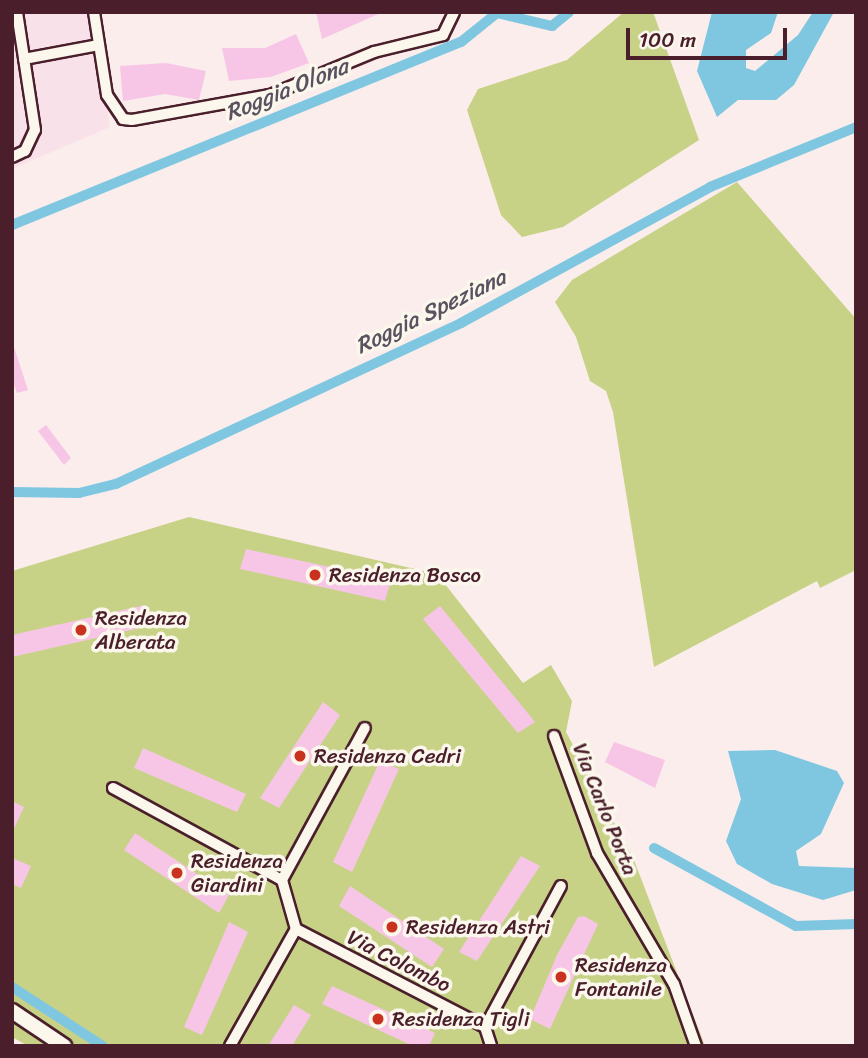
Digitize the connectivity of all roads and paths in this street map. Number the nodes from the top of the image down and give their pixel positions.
1 (17, 12) edge
2 (94, 12) edge
3 (454, 12) edge
4 (99, 45) junction
5 (24, 59) junction
6 (12, 157) edge
7 (365, 727) dead end
8 (554, 736) dead end
9 (113, 788) dead end
10 (282, 880) junction
11 (561, 886) dead end
12 (296, 929) junction
13 (12, 1011) edge
14 (485, 1027) junction
15 (64, 1046) edge
16 (230, 1046) edge
17 (491, 1046) edge
18 (696, 1046) edge

1 - 5 street
2 - 4 street
3 - 4 street
4 - 5 street
5 - 6 street
7 - 10 street
8 - 18 street, Via Carlo Porta
9 - 10 street
10 - 12 street
11 - 14 street
12 - 14 street, Via Colombo
12 - 16 street
13 - 15 street
14 - 17 street

